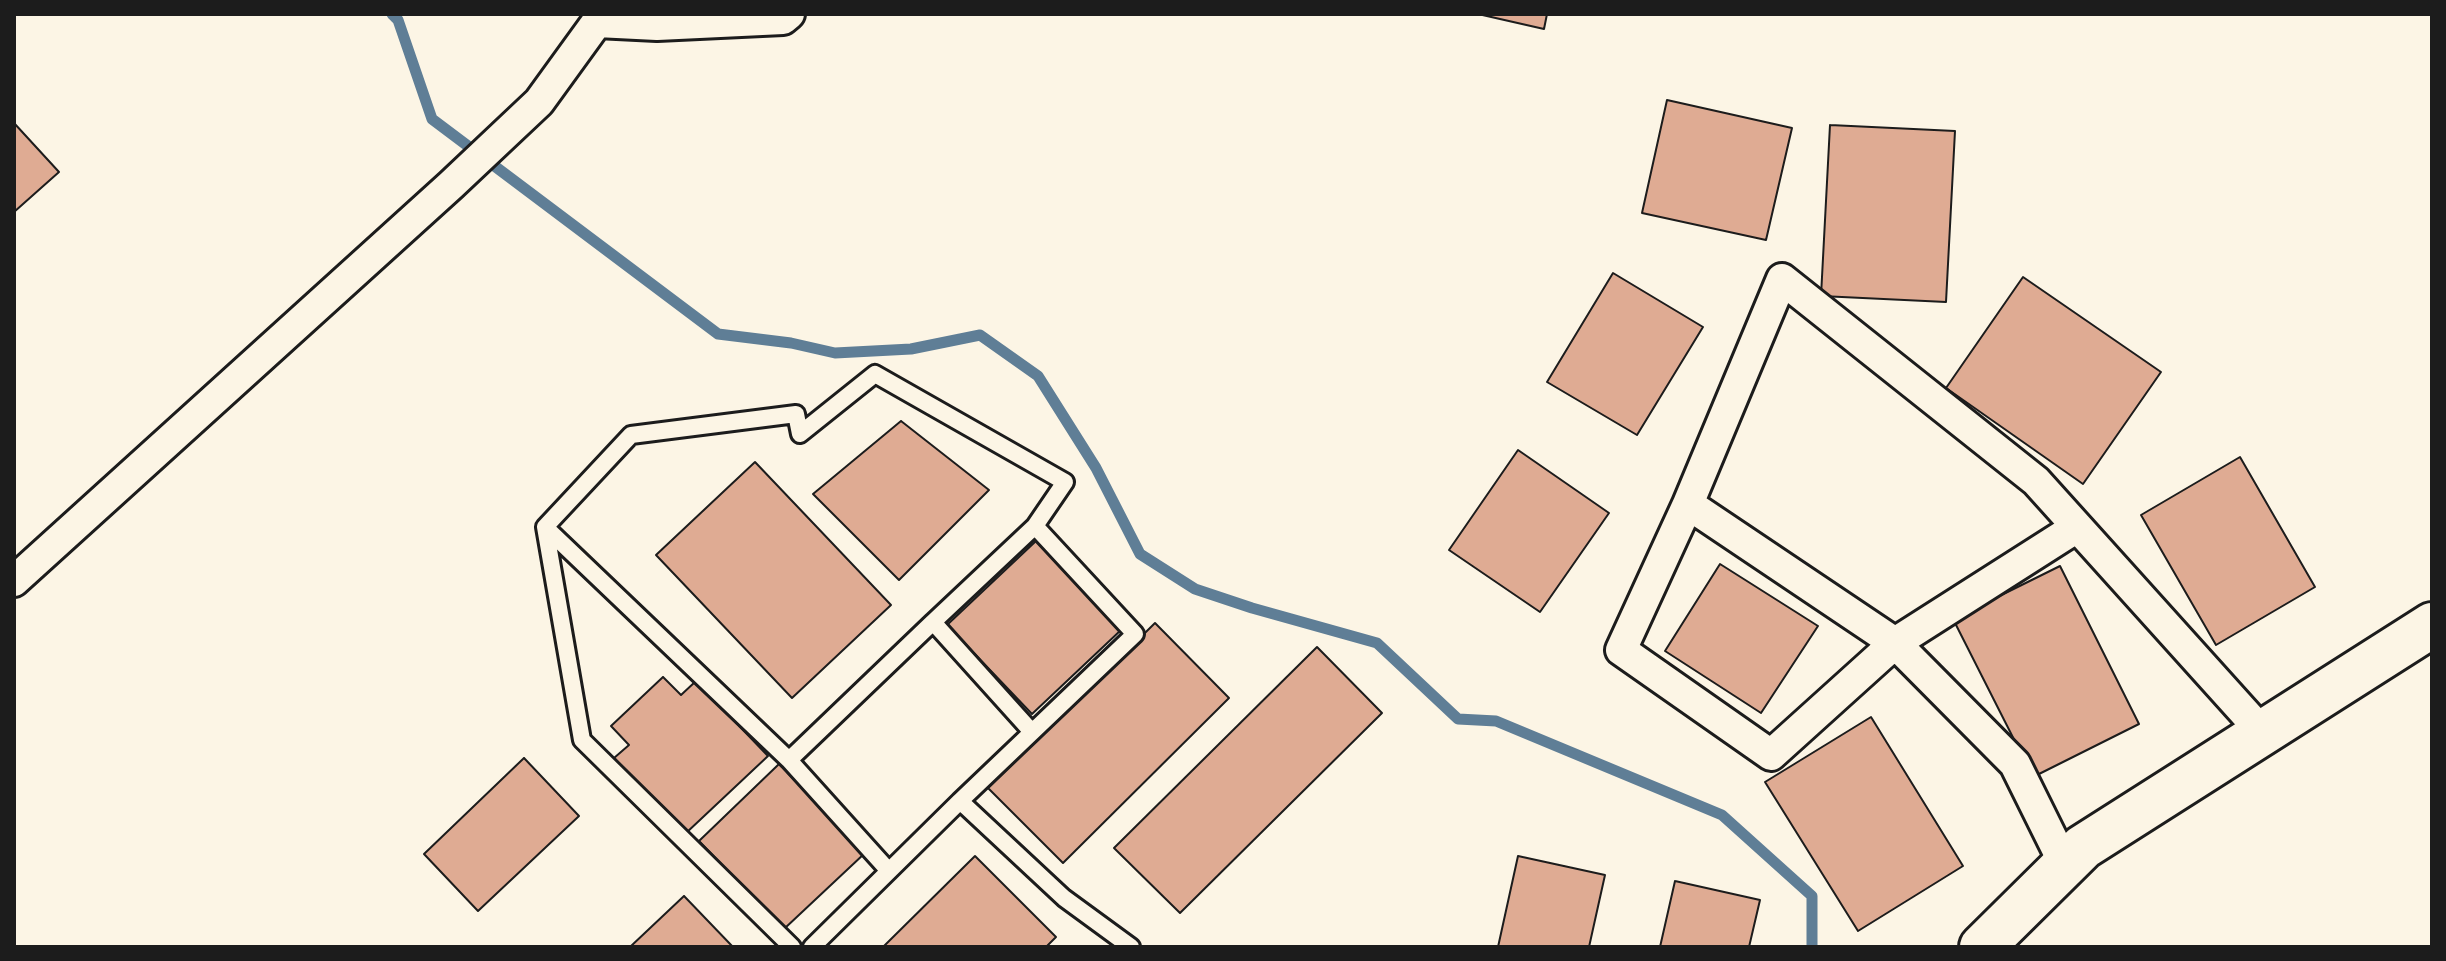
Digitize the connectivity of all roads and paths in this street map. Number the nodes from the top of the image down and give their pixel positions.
1 (789, 14) edge
2 (1688, 504) junction
3 (1035, 526) junction
4 (545, 527) junction
5 (2077, 527) junction
6 (14, 581) edge
7 (933, 622) junction
8 (2432, 625) edge
9 (1895, 643) junction
10 (1032, 732) junction
11 (2263, 733) junction
12 (789, 760) junction
13 (960, 801) junction
14 (2065, 865) junction
15 (889, 871) junction
16 (792, 947) edge
17 (812, 947) edge
18 (1131, 947) edge
19 (1982, 947) edge

1 - 6 street
2 - 5 street
2 - 9 street
2 - 9 street
3 - 4 lane
3 - 7 lane
3 - 10 lane
4 - 12 lane
4 - 16 lane
5 - 9 street
5 - 11 street
7 - 10 lane
7 - 12 lane
8 - 11 street
9 - 14 street
10 - 13 lane
11 - 14 street
12 - 15 lane
13 - 15 lane
13 - 18 lane
14 - 19 street
15 - 17 lane

